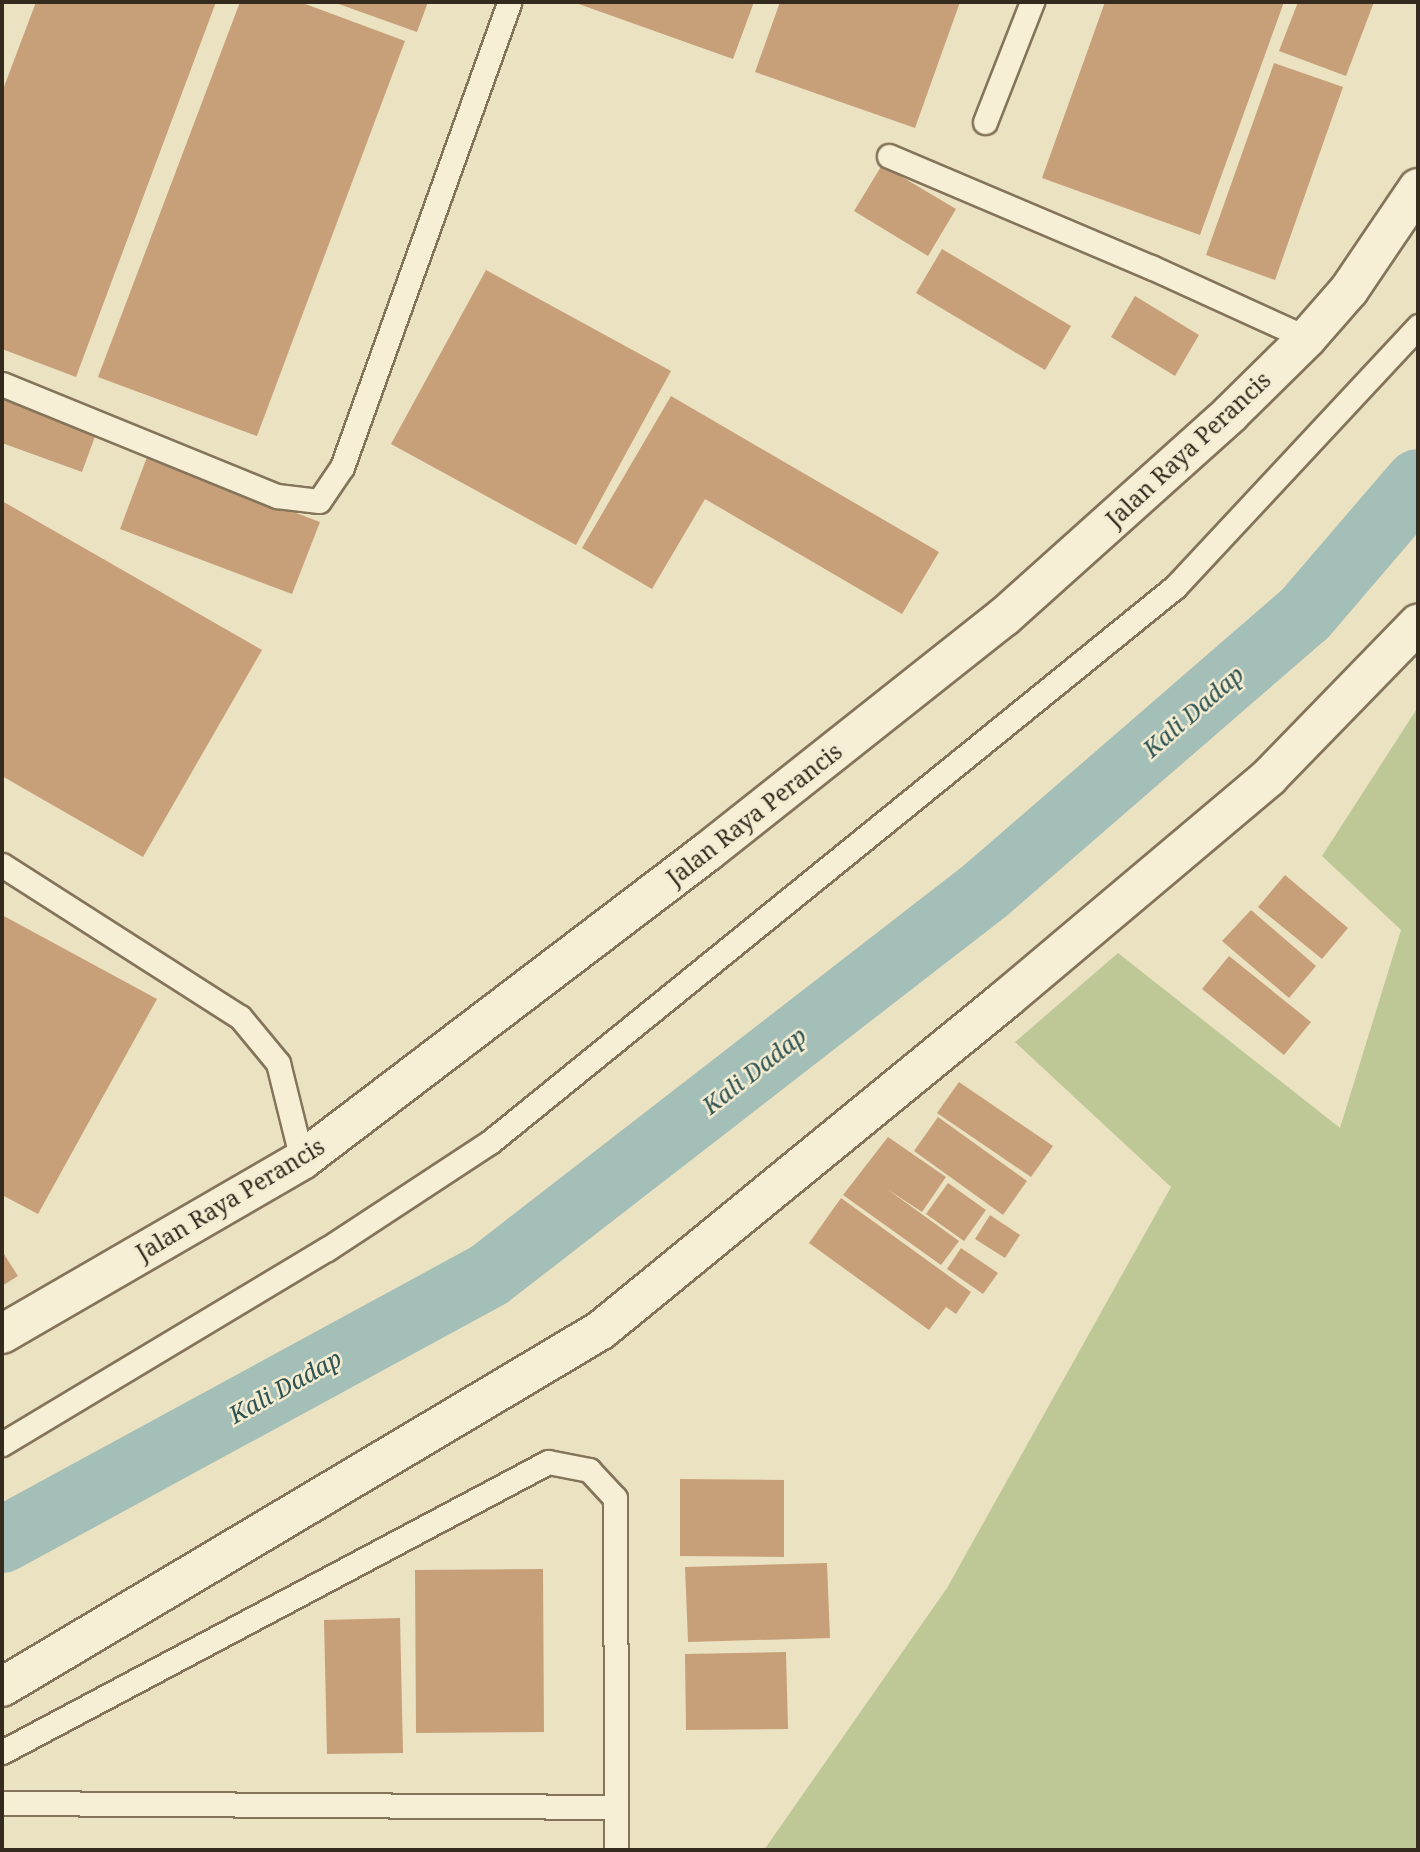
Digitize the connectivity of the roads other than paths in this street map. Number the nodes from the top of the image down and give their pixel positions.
1 (509, 2) edge
2 (1032, 2) edge
3 (985, 122) dead end
4 (889, 156) dead end
5 (1418, 188) edge
6 (1418, 326) edge
7 (1307, 338) junction
8 (2, 384) edge
9 (1418, 624) edge
10 (2, 865) edge
11 (302, 1160) junction
12 (2, 1334) edge
13 (2, 1444) edge
14 (2, 1687) edge
15 (2, 1752) edge
16 (2, 1803) edge
17 (616, 1807) junction
18 (616, 1850) edge

1 - 8 lane
2 - 3 lane
4 - 7 lane
5 - 7 street, Jalan Raya Perancis
6 - 13 lane
7 - 11 street, Jalan Raya Perancis
9 - 14 street
10 - 11 lane
11 - 12 street, Jalan Raya Perancis
15 - 17 lane
16 - 17 lane
17 - 18 lane

